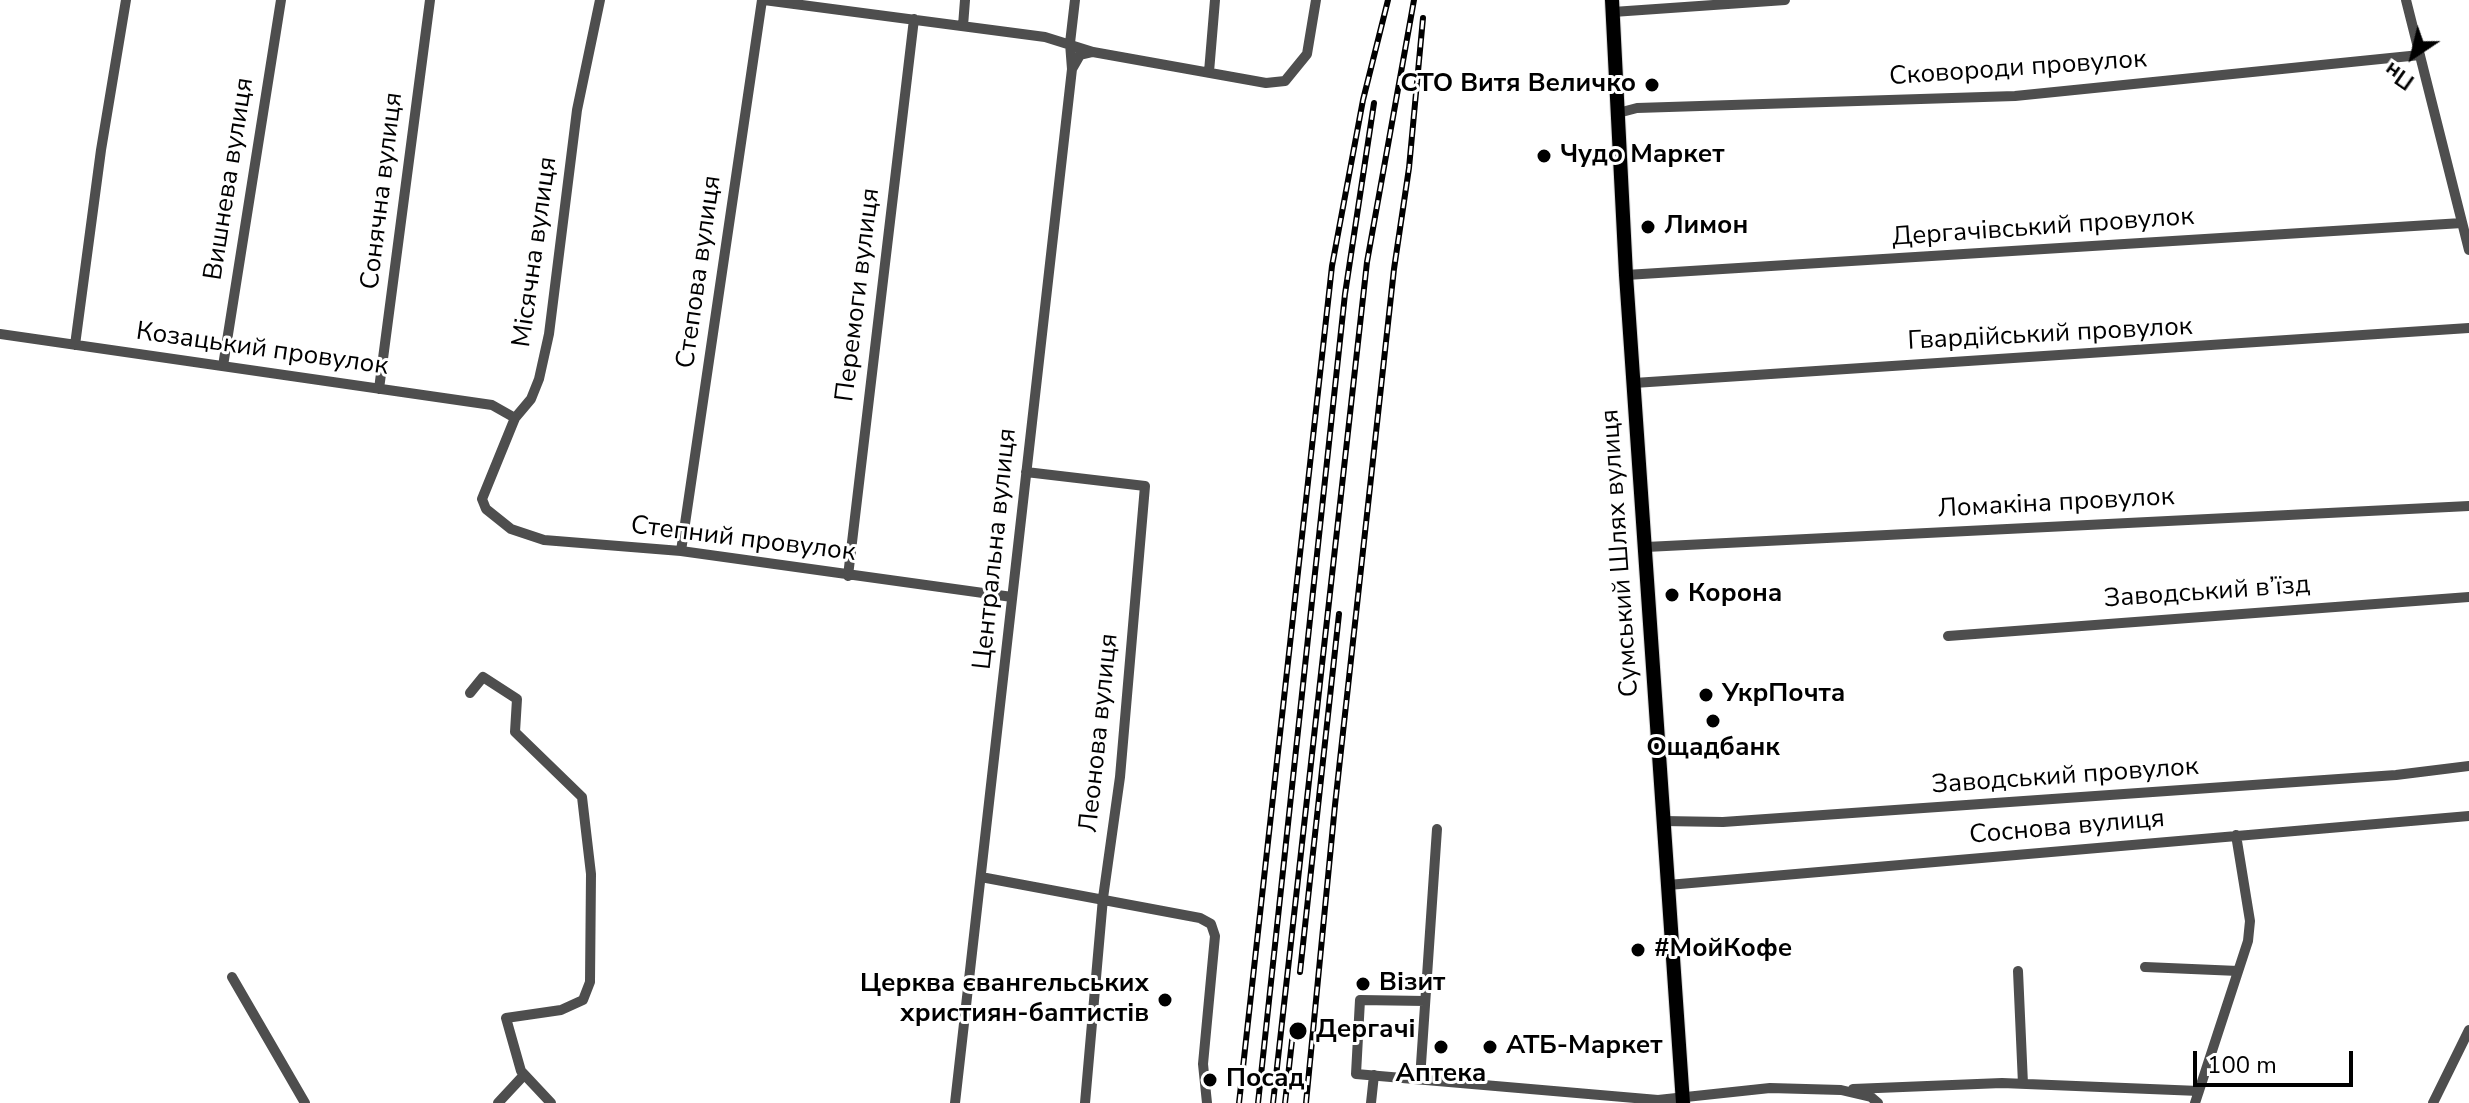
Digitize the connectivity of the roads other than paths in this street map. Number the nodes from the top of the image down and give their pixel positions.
1 (126, 0) edge
2 (281, 0) edge
3 (430, 0) edge
4 (600, 0) edge
5 (763, 0) edge
6 (965, 0) edge
7 (1075, 0) edge
8 (1215, 0) edge
9 (1316, 0) edge
10 (1785, 0) edge
11 (2406, 0) edge
12 (851, 5) edge
13 (1613, 6) edge
14 (914, 19) junction
15 (963, 26) junction
16 (1070, 43) junction
17 (1093, 52) junction
18 (2420, 55) junction
19 (1072, 69) junction
20 (1209, 72) junction
21 (1618, 113) junction
22 (2462, 223) junction
23 (2469, 250) edge
24 (1626, 275) junction
25 (2469, 328) edge
26 (0, 334) edge
27 (75, 345) junction
28 (223, 366) junction
29 (1634, 383) junction
30 (379, 389) junction
31 (515, 418) junction
32 (1026, 472) junction
33 (482, 499) joint
34 (2469, 506) edge
35 (1646, 547) junction
36 (681, 551) junction
37 (848, 576) junction
38 (1012, 597) junction
39 (2469, 597) edge
40 (1948, 636) dead end
41 (470, 693) dead end
42 (2469, 766) edge
43 (2469, 816) edge
44 (1663, 821) junction
45 (1437, 829) dead end
46 (2236, 835) junction
47 (981, 877) junction
48 (1668, 885) junction
49 (1103, 898) junction
50 (2145, 967) dead end
51 (2018, 971) dead end
52 (2238, 971) junction
53 (232, 977) dead end
54 (1425, 1001) junction
55 (2469, 1030) edge
56 (524, 1075) junction
57 (1374, 1075) junction
58 (1420, 1079) junction
59 (2023, 1084) junction
60 (1841, 1090) junction
61 (2199, 1091) junction
62 (1208, 1098) edge
63 (1683, 1100) edge
64 (305, 1103) edge
65 (498, 1103) edge
66 (551, 1103) edge
67 (955, 1103) edge
68 (1085, 1103) edge
69 (1371, 1103) edge
70 (1878, 1103) edge
71 (2195, 1103) edge
72 (2433, 1103) edge

1 - 27 street
2 - 28 street, Вишнева вулиця
3 - 30 street, Сонячна вулиця
4 - 31 street, Місячна вулиця
5 - 12 street
5 - 36 street, Степова вулиця
6 - 15 street
7 - 16 street, Центральна вулиця
8 - 20 street
9 - 20 street
10 - 13 street
11 - 18 street
12 - 14 street
13 - 21 main road, Сумський Шлях вулиця
14 - 15 street
14 - 37 street, Перемоги вулиця
15 - 16 street
16 - 17 street
16 - 19 street, Центральна вулиця
17 - 19 street
17 - 20 street
18 - 21 street, Сковороди провулок
18 - 22 street
19 - 32 street, Центральна вулиця
21 - 24 main road, Сумський Шлях вулиця
22 - 23 street
22 - 24 street, Дергачівський провулок
24 - 29 main road, Сумський Шлях вулиця
25 - 29 street, Гвардійський провулок
26 - 27 street, Козацький провулок
27 - 28 street, Козацький провулок
28 - 30 street, Козацький провулок
29 - 35 main road, Сумський Шлях вулиця
30 - 31 street, Козацький провулок
31 - 33 street, Місячна вулиця
32 - 38 street, Центральна вулиця
32 - 49 street, Леонова вулиця
33 - 36 street, Степний провулок
34 - 35 street, Ломакіна провулок
35 - 44 main road, Сумський Шлях вулиця
36 - 37 street, Степний провулок
37 - 38 street, Степний провулок
38 - 47 street, Центральна вулиця
39 - 40 street, Заводський в’їзд
41 - 56 street
42 - 44 street, Заводський провулок
43 - 46 street, Соснова вулиця
44 - 48 main road, Сумський Шлях вулиця
45 - 54 street
46 - 48 street, Соснова вулиця
46 - 52 street
47 - 49 street
47 - 67 street, Центральна вулиця
48 - 63 main road, Сумський Шлях вулиця
49 - 62 street
49 - 68 street, Леонова вулиця
50 - 52 street
51 - 59 street
52 - 61 street
53 - 64 street
54 - 57 street
54 - 58 street
55 - 72 street
56 - 65 street
56 - 66 street
57 - 58 street
57 - 69 street
58 - 63 street
59 - 60 street
59 - 61 street
60 - 63 street
60 - 70 street
61 - 71 street

